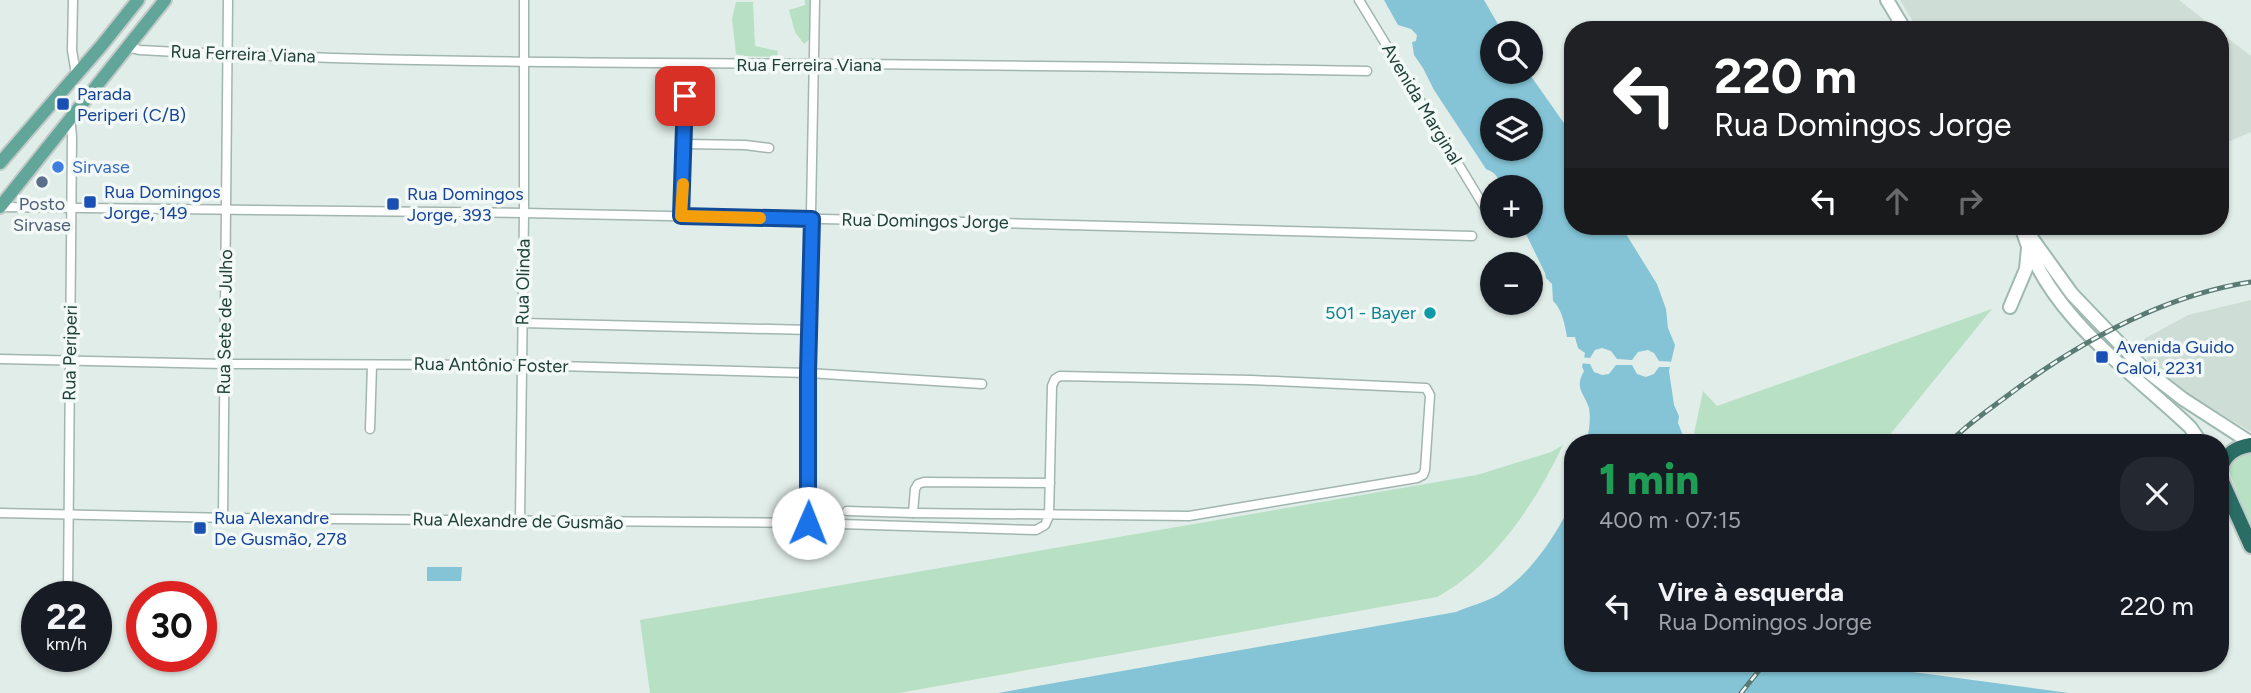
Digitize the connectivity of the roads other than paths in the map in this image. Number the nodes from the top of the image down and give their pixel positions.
1 (74, 0) edge
2 (138, 0) edge
3 (165, 0) edge
4 (229, 0) edge
5 (524, 0) edge
6 (815, 0) edge
7 (1359, 0) edge
8 (1887, 0) edge
9 (1900, 21) edge
10 (126, 47) junction
11 (228, 54) junction
12 (523, 61) junction
13 (685, 64) junction
14 (815, 64) junction
15 (1367, 71) dead end
16 (76, 74) junction
17 (70, 117) junction
18 (685, 144) junction
19 (769, 148) dead end
20 (0, 163) edge
21 (1480, 200) edge
22 (0, 207) edge
23 (71, 207) junction
24 (226, 209) junction
25 (524, 213) junction
26 (681, 216) junction
27 (812, 219) junction
28 (2025, 235) edge
29 (2029, 235) edge
30 (1472, 236) dead end
31 (2028, 247) junction
32 (2051, 289) junction
33 (2072, 293) junction
34 (2010, 307) dead end
35 (523, 323) junction
36 (810, 330) junction
37 (0, 359) edge
38 (71, 361) junction
39 (224, 364) junction
40 (372, 365) junction
41 (522, 365) junction
42 (808, 373) junction
43 (982, 384) dead end
44 (370, 429) dead end
45 (2195, 434) edge
46 (2251, 444) edge
47 (2229, 455) edge
48 (1050, 483) junction
49 (2229, 497) edge
50 (809, 509) junction
51 (834, 510) dead end
52 (847, 511) dead end
53 (0, 513) edge
54 (913, 513) junction
55 (68, 514) junction
56 (1049, 516) junction
57 (223, 518) junction
58 (520, 522) junction
59 (808, 523) junction
60 (2251, 546) edge
61 (68, 581) edge

1 - 16 street
2 - 16 main road
3 - 10 main road
4 - 11 street, Rua Sete de Julho
5 - 12 street, Rua Olinda
6 - 14 street
7 - 21 street, Avenida Marginal
8 - 9 main road
10 - 11 street, Rua Ferreira Viana
10 - 17 main road
11 - 12 street, Rua Ferreira Viana
11 - 24 street, Rua Sete de Julho
12 - 13 street, Rua Ferreira Viana
12 - 25 street, Rua Olinda
13 - 14 street, Rua Ferreira Viana
13 - 18 street
14 - 15 street, Rua Ferreira Viana
14 - 27 street
16 - 20 main road
17 - 22 main road
17 - 23 street, Rua Periperi
18 - 19 street
18 - 26 street
22 - 23 street, Rua Domingos Jorge
23 - 24 street, Rua Domingos Jorge
23 - 38 street, Rua Periperi
24 - 25 street, Rua Domingos Jorge
24 - 39 street, Rua Sete de Julho
25 - 26 street, Rua Domingos Jorge
25 - 35 street, Rua Olinda
26 - 27 street, Rua Domingos Jorge
27 - 30 street, Rua Domingos Jorge
27 - 36 street
28 - 31 main road
29 - 33 main road
31 - 32 main road
31 - 34 main road
32 - 33 main road
32 - 45 main road
33 - 46 main road
35 - 36 street
35 - 41 street, Rua Olinda
36 - 42 street
37 - 38 street, Rua Antônio Foster
38 - 39 street, Rua Antônio Foster
38 - 55 street, Rua Periperi
39 - 40 street, Rua Antônio Foster
39 - 57 street, Rua Sete de Julho
40 - 41 street, Rua Antônio Foster
40 - 44 street
41 - 42 street, Rua Antônio Foster
41 - 58 street, Rua Olinda
42 - 43 street, Rua Antônio Foster
42 - 50 street
46 - 47 highway
48 - 54 street
48 - 56 street
48 - 56 street
49 - 60 highway
50 - 51 street
50 - 59 street
52 - 54 street
53 - 55 street, Rua Alexandre de Gusmão
54 - 56 street
55 - 57 street, Rua Alexandre de Gusmão
55 - 61 street, Rua Periperi
56 - 59 street, Rua Alexandre de Gusmão
57 - 58 street, Rua Alexandre de Gusmão
58 - 59 street, Rua Alexandre de Gusmão

